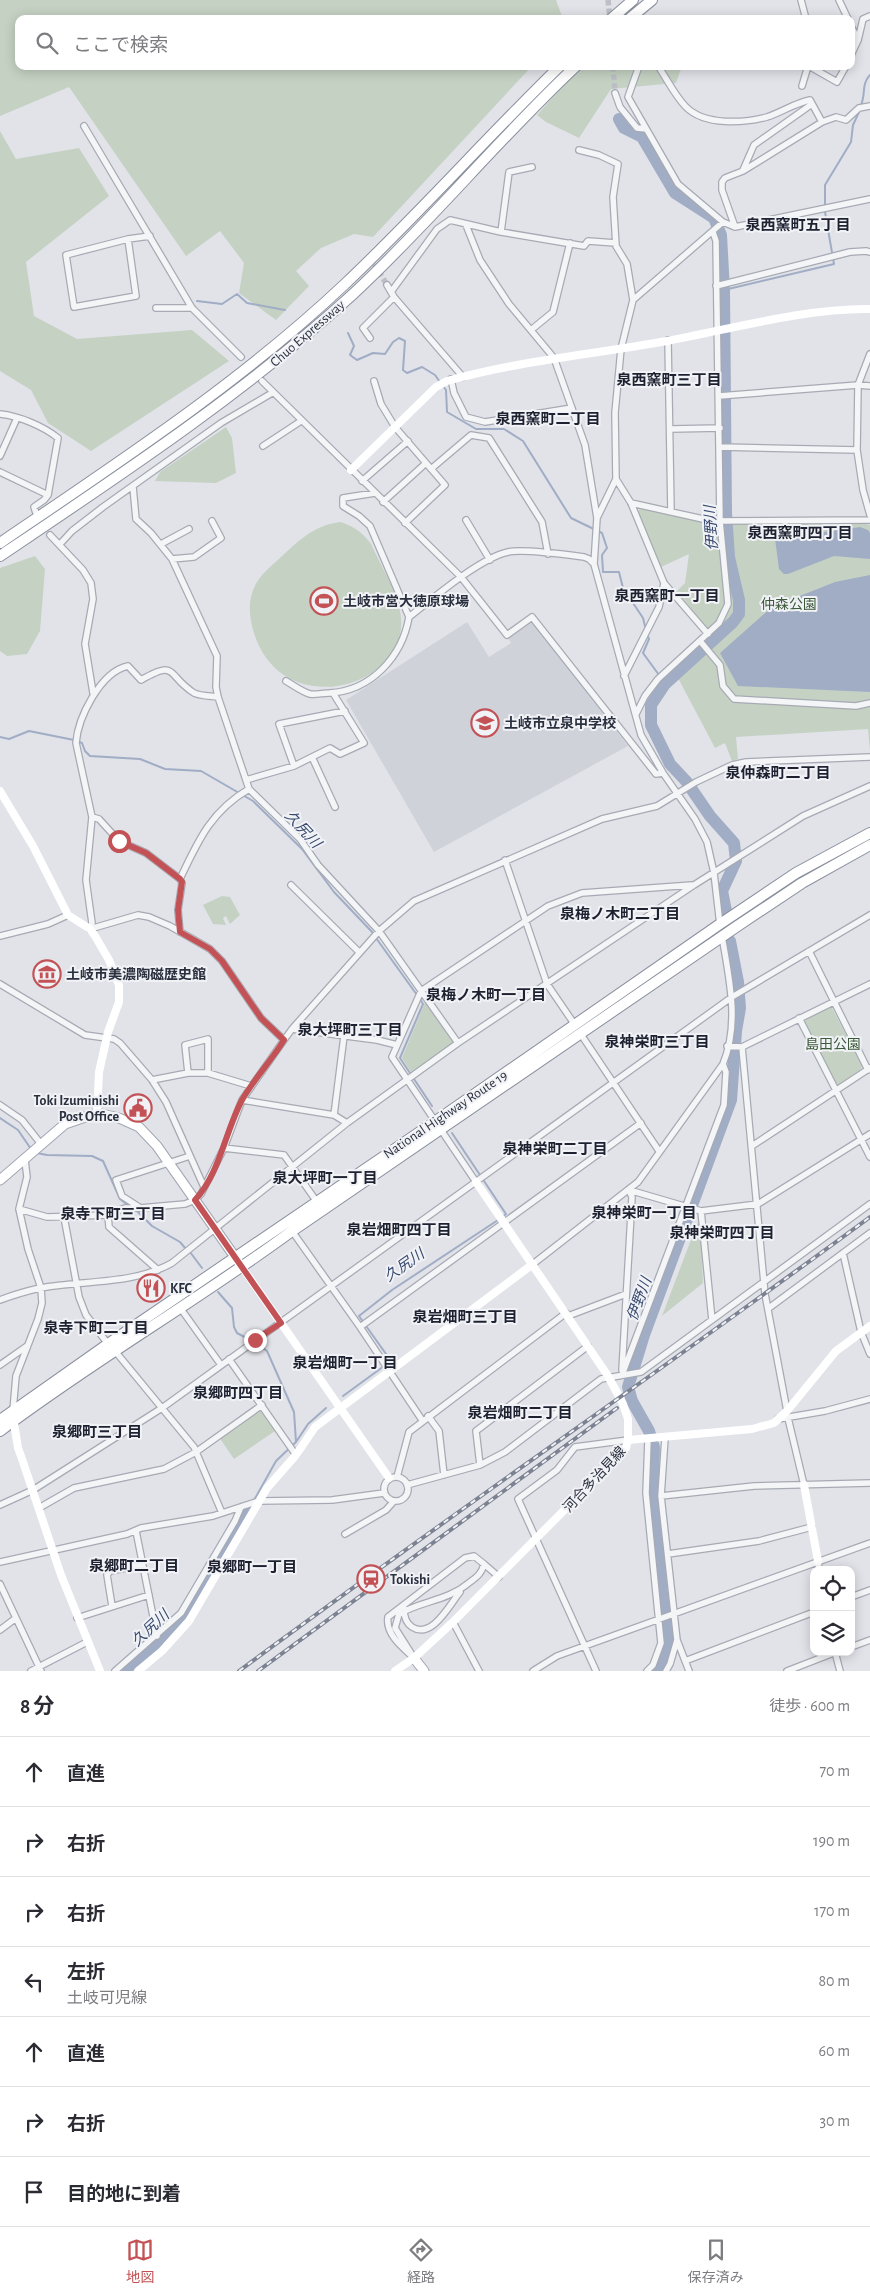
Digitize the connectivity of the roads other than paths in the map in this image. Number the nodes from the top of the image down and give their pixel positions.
1 (632, 0) edge
2 (652, 0) edge
3 (801, 0) edge
4 (839, 0) edge
5 (615, 15) edge
6 (634, 15) edge
7 (805, 15) edge
8 (846, 15) edge
9 (870, 16) edge
10 (855, 34) edge
11 (858, 40) junction
12 (855, 46) edge
13 (556, 70) edge
14 (572, 70) edge
15 (638, 70) edge
16 (661, 70) edge
17 (807, 70) edge
18 (815, 70) edge
19 (844, 70) edge
20 (802, 86) dead end
21 (616, 92) tunnel mouth
22 (812, 104) junction
23 (869, 106) edge
24 (822, 122) junction
25 (84, 126) dead end
26 (646, 129) junction
27 (579, 150) dead end
28 (532, 167) dead end
29 (743, 171) junction
30 (870, 199) edge
31 (723, 222) junction
32 (466, 225) junction
33 (736, 227) junction
34 (501, 232) junction
35 (714, 232) junction
36 (150, 236) junction
37 (128, 239) junction
38 (570, 243) junction
39 (616, 243) junction
40 (870, 252) edge
41 (387, 284) tunnel mouth
42 (716, 286) junction
43 (393, 294) junction
44 (633, 300) junction
45 (156, 308) dead end
46 (192, 308) junction
47 (870, 309) edge
48 (531, 330) junction
49 (717, 331) junction
50 (370, 338) dead end
51 (668, 340) junction
52 (621, 348) junction
53 (870, 354) edge
54 (241, 357) dead end
55 (554, 358) junction
56 (463, 377) junction
57 (449, 380) junction
58 (262, 381) dead end
59 (374, 381) dead end
60 (858, 385) junction
61 (870, 386) edge
62 (272, 393) junction
63 (719, 396) junction
64 (572, 408) junction
65 (0, 414) edge
66 (17, 418) junction
67 (301, 421) junction
68 (396, 427) junction
69 (720, 428) junction
70 (671, 429) junction
71 (408, 441) junction
72 (262, 446) dead end
73 (720, 447) junction
74 (858, 450) junction
75 (0, 456) edge
76 (426, 463) junction
77 (431, 469) junction
78 (351, 470) junction
79 (0, 472) edge
80 (616, 479) junction
81 (362, 481) junction
82 (133, 487) junction
83 (375, 494) junction
84 (48, 495) junction
85 (383, 502) junction
86 (631, 503) junction
87 (671, 512) junction
88 (36, 513) dead end
89 (870, 515) edge
90 (597, 518) junction
91 (466, 520) dead end
92 (870, 520) edge
93 (212, 521) dead end
94 (720, 521) junction
95 (405, 523) junction
96 (189, 529) dead end
97 (50, 535) dead end
98 (0, 542) edge
99 (60, 544) junction
100 (162, 544) junction
101 (548, 554) junction
102 (0, 556) edge
103 (172, 559) junction
104 (490, 560) junction
105 (594, 564) junction
106 (461, 578) junction
107 (664, 582) junction
108 (409, 617) junction
109 (708, 634) junction
110 (700, 641) junction
111 (624, 676) junction
112 (286, 681) dead end
113 (333, 693) junction
114 (94, 694) junction
115 (218, 697) junction
116 (870, 703) edge
117 (344, 711) junction
118 (636, 714) junction
119 (312, 757) junction
120 (870, 757) edge
121 (294, 766) junction
122 (662, 773) junction
123 (246, 780) junction
124 (870, 786) edge
125 (247, 790) junction
126 (0, 791) edge
127 (681, 791) junction
128 (335, 807) dead end
129 (92, 817) junction
130 (870, 833) edge
131 (868, 847) edge
132 (505, 860) junction
133 (714, 873) junction
134 (180, 879) junction
135 (291, 885) dead end
136 (694, 885) junction
137 (68, 915) junction
138 (870, 915) edge
139 (525, 920) junction
140 (720, 924) junction
141 (90, 930) junction
142 (379, 931) junction
143 (180, 932) junction
144 (0, 936) edge
145 (722, 936) junction
146 (809, 951) junction
147 (359, 952) junction
148 (0, 984) edge
149 (547, 984) junction
150 (870, 984) edge
151 (421, 991) junction
152 (732, 997) junction
153 (834, 1001) junction
154 (799, 1018) junction
155 (292, 1029) junction
156 (577, 1029) junction
157 (344, 1036) junction
158 (107, 1040) junction
159 (284, 1040) junction
160 (458, 1043) junction
161 (397, 1045) junction
162 (728, 1046) junction
163 (742, 1047) junction
164 (723, 1064) junction
165 (869, 1069) edge
166 (208, 1072) junction
167 (188, 1073) junction
168 (152, 1080) junction
169 (407, 1081) junction
170 (614, 1082) junction
171 (251, 1086) junction
172 (835, 1090) junction
173 (242, 1100) junction
174 (0, 1105) edge
175 (97, 1113) junction
176 (334, 1116) junction
177 (347, 1123) junction
178 (641, 1123) junction
179 (439, 1125) junction
180 (870, 1134) edge
181 (861, 1139) junction
182 (40, 1145) junction
183 (752, 1146) junction
184 (224, 1148) junction
185 (660, 1151) junction
186 (190, 1156) junction
187 (870, 1157) edge
188 (27, 1158) junction
189 (169, 1162) junction
190 (293, 1167) junction
191 (0, 1180) edge
192 (476, 1182) junction
193 (204, 1187) junction
194 (629, 1190) junction
195 (195, 1200) junction
196 (317, 1202) junction
197 (758, 1204) junction
198 (870, 1204) edge
199 (687, 1207) junction
200 (140, 1208) junction
201 (19, 1209) junction
202 (701, 1212) junction
203 (108, 1215) junction
204 (64, 1217) junction
205 (504, 1222) junction
206 (214, 1230) junction
207 (292, 1231) junction
208 (870, 1233) edge
209 (843, 1253) junction
210 (235, 1259) junction
211 (533, 1264) junction
212 (242, 1267) junction
213 (158, 1270) junction
214 (766, 1282) junction
215 (77, 1284) junction
216 (332, 1286) junction
217 (41, 1288) junction
218 (626, 1294) junction
219 (0, 1300) edge
220 (769, 1308) junction
221 (181, 1309) junction
222 (567, 1315) junction
223 (712, 1320) junction
224 (281, 1323) junction
225 (870, 1326) edge
226 (360, 1327) junction
227 (861, 1332) junction
228 (28, 1346) junction
229 (588, 1346) junction
230 (111, 1347) junction
231 (870, 1354) edge
232 (229, 1359) junction
233 (0, 1365) edge
234 (221, 1365) junction
235 (389, 1371) junction
236 (622, 1375) junction
237 (608, 1376) junction
238 (870, 1399) edge
239 (262, 1405) junction
240 (162, 1408) junction
241 (339, 1408) junction
242 (788, 1414) junction
243 (13, 1416) junction
244 (425, 1418) junction
245 (0, 1420) edge
246 (0, 1431) edge
247 (662, 1439) junction
248 (628, 1440) junction
249 (648, 1440) junction
250 (196, 1452) junction
251 (296, 1455) junction
252 (480, 1465) junction
253 (444, 1475) junction
254 (393, 1478) junction
255 (870, 1484) edge
256 (407, 1485) junction
257 (804, 1485) junction
258 (33, 1490) junction
259 (384, 1493) junction
260 (661, 1496) junction
261 (259, 1501) junction
262 (394, 1501) junction
263 (0, 1505) edge
264 (241, 1507) junction
265 (39, 1508) junction
266 (222, 1513) junction
267 (812, 1527) junction
268 (136, 1531) junction
269 (345, 1534) dead end
270 (538, 1538) junction
271 (870, 1543) edge
272 (52, 1549) junction
273 (668, 1554) junction
274 (0, 1562) edge
275 (484, 1564) junction
276 (142, 1565) junction
277 (818, 1566) edge
278 (810, 1569) edge
279 (499, 1577) junction
280 (0, 1584) edge
281 (461, 1590) junction
282 (870, 1590) edge
283 (148, 1595) junction
284 (855, 1596) edge
285 (407, 1601) junction
286 (112, 1606) junction
287 (404, 1611) junction
288 (675, 1612) junction
289 (810, 1614) edge
290 (16, 1618) junction
291 (77, 1618) junction
292 (659, 1618) junction
293 (453, 1622) junction
294 (0, 1630) edge
295 (157, 1636) junction
296 (677, 1640) junction
297 (870, 1640) edge
298 (87, 1642) junction
299 (584, 1646) junction
300 (855, 1646) edge
301 (825, 1656) edge
302 (836, 1656) edge
303 (414, 1658) junction
304 (685, 1661) junction
305 (39, 1668) edge
306 (31, 1671) edge
307 (100, 1671) edge
308 (115, 1671) edge
309 (138, 1671) edge
310 (395, 1671) edge
311 (424, 1671) edge
312 (479, 1671) edge
313 (534, 1671) edge
314 (596, 1671) edge
315 (647, 1671) edge
316 (666, 1671) edge
317 (689, 1671) edge
318 (787, 1671) edge
319 (840, 1671) edge

1 - 5 highway
2 - 6 highway
3 - 7 street
4 - 8 street
9 - 11 street
10 - 11 street
11 - 12 street
13 - 98 highway, Chuo Expressway
14 - 102 highway, Chuo Expressway
15 - 26 street
16 - 22 street
17 - 20 street
18 - 19 street
21 - 26 street
22 - 24 street
22 - 29 street
23 - 24 street
24 - 29 street
25 - 36 street
26 - 31 street
27 - 39 street
28 - 34 street
29 - 33 street
30 - 33 street
31 - 33 street
31 - 35 street
32 - 34 street
32 - 43 street
32 - 48 street
34 - 38 street
35 - 42 street
35 - 44 street
36 - 37 street
36 - 46 street
37 - 37 street
38 - 39 street
38 - 48 street
39 - 44 street
40 - 42 street
41 - 43 street
42 - 49 street
43 - 50 street
43 - 56 street
44 - 52 street
45 - 46 street
46 - 54 street
47 - 49 street
48 - 55 street
49 - 51 street
49 - 63 street
51 - 52 street
51 - 70 street
52 - 55 street
52 - 80 street
53 - 60 street
55 - 56 street
55 - 64 street
56 - 57 street
57 - 64 street
57 - 68 street
58 - 62 street
59 - 68 street
60 - 61 street
60 - 63 street
60 - 74 street
62 - 67 street
62 - 82 street
63 - 69 street
64 - 90 street
65 - 66 street
66 - 75 street
66 - 84 street
67 - 72 street
67 - 78 street
68 - 71 street
68 - 78 street
69 - 70 street
69 - 73 street
70 - 87 street
71 - 76 street
71 - 81 street
73 - 74 street
73 - 94 street
74 - 89 street
76 - 77 street
76 - 85 street
77 - 95 street
77 - 101 street
78 - 81 street
79 - 84 street
80 - 86 street
80 - 90 street
81 - 83 street
82 - 99 street
82 - 100 street
83 - 85 street
83 - 108 street
84 - 88 street
85 - 95 street
86 - 87 street
86 - 107 street
87 - 94 street
90 - 105 street
91 - 104 street
92 - 94 street
93 - 103 street
94 - 109 street
95 - 106 street
96 - 100 street
97 - 99 street
99 - 114 street
100 - 103 street
101 - 104 street
101 - 105 street
103 - 115 street
104 - 106 street
105 - 111 street
106 - 108 street
106 - 122 street
107 - 109 street
107 - 111 street
108 - 113 street
109 - 110 street
110 - 116 street
110 - 118 street
111 - 118 street
112 - 113 street
113 - 117 street
114 - 115 street
114 - 129 street
115 - 123 street
117 - 119 street
117 - 121 street
118 - 122 street
119 - 121 street
119 - 128 street
120 - 127 street
121 - 123 street
122 - 127 street
123 - 125 street
124 - 133 street
125 - 134 street
125 - 142 street
126 - 137 street
127 - 132 street
127 - 133 street
129 - 134 street
129 - 141 street
130 - 140 highway, National Highway Route 19
131 - 145 highway, National Highway Route 19
132 - 139 street
132 - 142 street
133 - 136 street
133 - 140 street
134 - 143 street
135 - 147 street
136 - 139 street
136 - 149 street
137 - 141 street
137 - 144 street
138 - 146 street
139 - 149 street
139 - 151 street
140 - 145 street
140 - 156 highway, National Highway Route 19
141 - 143 street
141 - 158 street
142 - 147 street
142 - 151 street
143 - 159 street
145 - 152 street
145 - 156 highway, National Highway Route 19
146 - 152 street
146 - 153 street
147 - 155 street
148 - 158 street
149 - 156 street
149 - 160 street
150 - 153 street
151 - 160 street
151 - 161 street
152 - 162 street
152 - 170 street
153 - 154 street
153 - 165 street
154 - 163 street
154 - 172 street
155 - 157 street
155 - 159 street
156 - 170 street
156 - 179 highway, National Highway Route 19
157 - 161 street
157 - 176 street
158 - 168 street
158 - 175 street
159 - 171 street
160 - 169 street
161 - 169 street
162 - 163 street
162 - 164 street
163 - 183 street
164 - 185 street
164 - 199 street
165 - 172 street
166 - 167 street
166 - 167 street
166 - 171 street
167 - 168 street
168 - 186 street
169 - 177 street
169 - 179 street
170 - 178 street
170 - 192 street
171 - 173 street
172 - 181 street
172 - 183 street
173 - 176 street
173 - 184 street
174 - 182 street
175 - 182 main road
175 - 189 main road
176 - 177 street
177 - 190 street
178 - 185 street
178 - 205 street
179 - 192 street
179 - 196 highway, National Highway Route 19
179 - 207 highway, National Highway Route 19
180 - 181 street
181 - 187 street
181 - 197 street
182 - 188 main road
183 - 197 street
184 - 190 street
184 - 193 street
185 - 194 street
186 - 189 street
186 - 193 street
188 - 191 main road
188 - 201 street
189 - 195 main road
189 - 200 street
190 - 196 street
190 - 206 street
192 - 205 street
192 - 216 street
193 - 195 street
194 - 199 street
194 - 211 street
194 - 218 street
195 - 200 street
195 - 206 main road
196 - 210 highway, National Highway Route 19
197 - 202 street
197 - 214 street
198 - 214 street
199 - 202 street
199 - 236 street
200 - 203 street
201 - 204 street
201 - 217 street
202 - 223 street
203 - 204 street
203 - 213 street
204 - 215 street
205 - 211 street
205 - 226 street
206 - 210 main road
206 - 213 street
207 - 212 highway, National Highway Route 19
207 - 216 street
208 - 209 street
209 - 220 street
209 - 227 street
210 - 212 main road
210 - 230 highway, National Highway Route 19
211 - 222 street
211 - 235 street
212 - 221 highway, National Highway Route 19
212 - 224 street
213 - 215 street
214 - 220 street
214 - 223 street
215 - 217 street
215 - 230 street
216 - 224 street
216 - 226 street
217 - 219 street
217 - 228 street
218 - 222 street
218 - 236 street
220 - 242 street
221 - 230 highway, National Highway Route 19
221 - 234 street
222 - 229 street
222 - 244 street
223 - 236 street
224 - 232 street
224 - 241 street
225 - 227 street, 河合多治見線
226 - 235 street
227 - 231 street
227 - 242 street, 河合多治見線
228 - 233 street
228 - 243 street
229 - 237 street
229 - 252 street
230 - 240 street
230 - 243 highway, National Highway Route 19
232 - 234 street
232 - 239 street
234 - 240 street
235 - 241 street
235 - 244 street
236 - 237 street
237 - 248 street
237 - 252 street
238 - 242 street
239 - 250 street
239 - 251 street
240 - 250 street
240 - 258 street
241 - 251 street
241 - 254 street
242 - 247 street, 河合多治見線
242 - 257 street
243 - 245 highway, National Highway Route 19
243 - 246 highway, National Highway Route 19
243 - 258 street
244 - 253 street
244 - 254 street
247 - 249 street, 河合多治見線
247 - 260 street
248 - 249 street, 河合多治見線
248 - 270 street, 河合多治見線
248 - 270 street
249 - 292 street
250 - 265 street
250 - 266 street
251 - 261 street
252 - 253 street
253 - 256 street
254 - 256 street
254 - 259 street
255 - 257 street
256 - 262 street
257 - 260 street
257 - 267 street
258 - 263 street
258 - 265 street
259 - 261 street
259 - 262 street
260 - 273 street
261 - 264 street
261 - 309 street
262 - 269 street
264 - 266 street
264 - 295 street
265 - 272 street
266 - 268 street
267 - 273 street
267 - 277 street
268 - 272 street
268 - 276 street
270 - 279 street, 河合多治見線
270 - 299 street
271 - 277 street
272 - 274 street
272 - 291 street
273 - 288 street
275 - 279 street
275 - 281 street
275 - 285 street
276 - 283 street
276 - 286 street
278 - 288 street
279 - 293 street, 河合多治見線
280 - 290 street
281 - 287 street
281 - 287 street
282 - 284 street
283 - 286 street
283 - 295 street
285 - 287 street
285 - 303 street
286 - 291 street
287 - 303 street
288 - 292 street
288 - 296 street
289 - 304 street
290 - 294 street
290 - 305 street
291 - 298 street
292 - 299 street
292 - 315 street
293 - 303 street, 河合多治見線
293 - 312 street
295 - 308 street
296 - 304 street
296 - 316 street
297 - 300 street
298 - 305 street
298 - 307 street
299 - 313 street
299 - 314 street
301 - 318 street
302 - 319 street
303 - 310 street, 河合多治見線
303 - 311 main road
304 - 317 street
305 - 306 street

